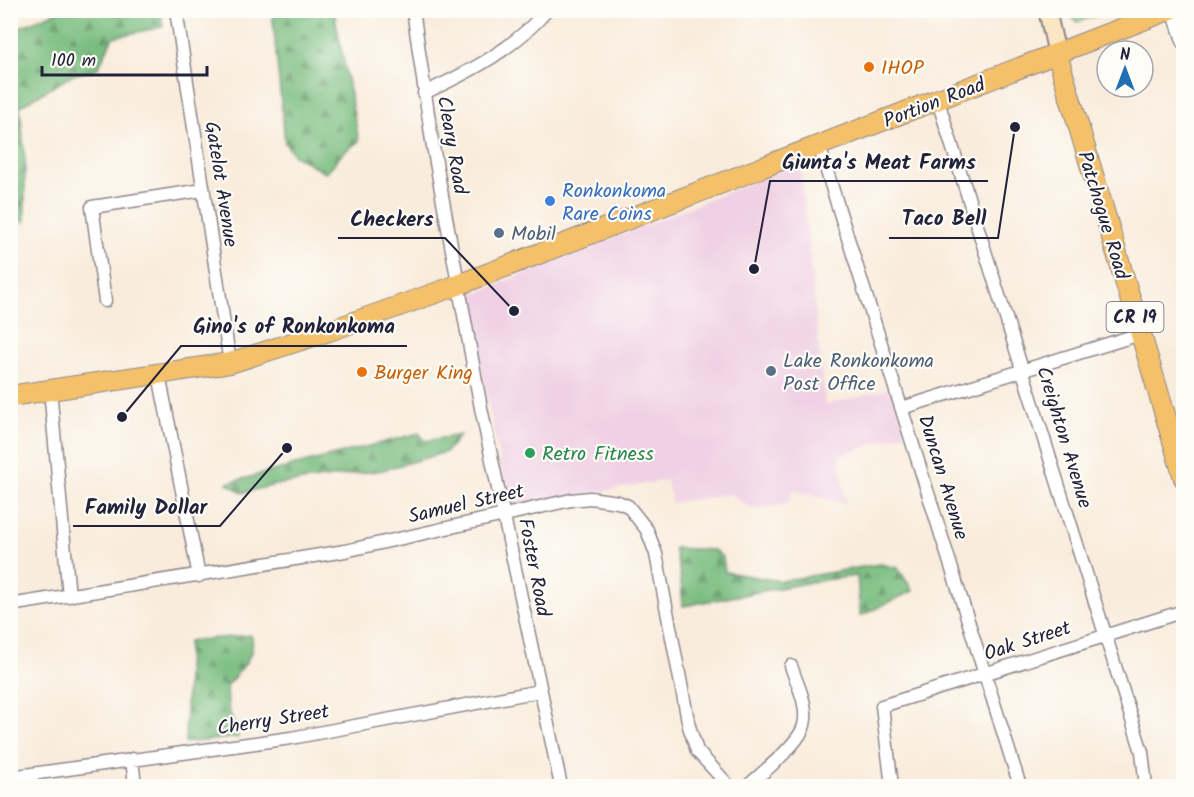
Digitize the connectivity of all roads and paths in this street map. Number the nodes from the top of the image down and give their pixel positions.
1 (176, 10) edge
2 (413, 10) edge
3 (547, 10) edge
4 (1047, 10) edge
5 (1171, 10) edge
6 (1184, 44) edge
7 (1057, 54) junction
8 (424, 93) junction
9 (938, 101) junction
10 (819, 146) junction
11 (203, 190) junction
12 (458, 285) junction
13 (105, 301) dead end
14 (1140, 334) junction
15 (230, 363) junction
16 (1023, 369) junction
17 (159, 375) junction
18 (50, 389) junction
19 (10, 396) edge
20 (902, 408) junction
21 (1184, 478) edge
22 (505, 514) junction
23 (199, 576) junction
24 (69, 596) junction
25 (10, 605) edge
26 (1184, 611) edge
27 (1106, 635) junction
28 (790, 666) dead end
29 (986, 674) junction
30 (540, 691) junction
31 (132, 759) junction
32 (10, 777) edge
33 (135, 786) edge
34 (561, 786) edge
35 (729, 786) edge
36 (748, 786) edge
37 (892, 786) edge
38 (1020, 786) edge
39 (1146, 786) edge

1 - 11 street, Gatelot Avenue
2 - 8 street, Cleary Road
3 - 8 street
4 - 7 street
5 - 6 street
5 - 7 main road, Portion Road
7 - 9 main road, Portion Road
7 - 14 main road, Patchogue Road / CR 19
8 - 12 street, Cleary Road
9 - 10 main road, Portion Road
9 - 16 street, Creighton Avenue
10 - 12 main road, Portion Road
10 - 20 street, Duncan Avenue
11 - 13 street
11 - 15 street, Gatelot Avenue
12 - 15 main road, Portion Road
12 - 22 street, Foster Road
14 - 16 street
14 - 21 main road, Patchogue Road / CR 19
15 - 17 main road, Portion Road
16 - 20 street
16 - 27 street, Creighton Avenue
17 - 18 main road, Portion Road
17 - 23 street
18 - 19 main road, Portion Road
18 - 24 street
20 - 29 street, Duncan Avenue
22 - 23 street, Samuel Street
22 - 30 street, Foster Road
22 - 35 street, Samuel Street
23 - 24 street, Samuel Street
24 - 25 street, Samuel Street
26 - 27 street, Oak Street
27 - 29 street, Oak Street
27 - 39 street, Creighton Avenue
28 - 36 street
29 - 37 street, Oak Street
29 - 38 street, Duncan Avenue
30 - 31 street, Cherry Street
30 - 34 street, Foster Road
31 - 32 street, Cherry Street
31 - 33 street

